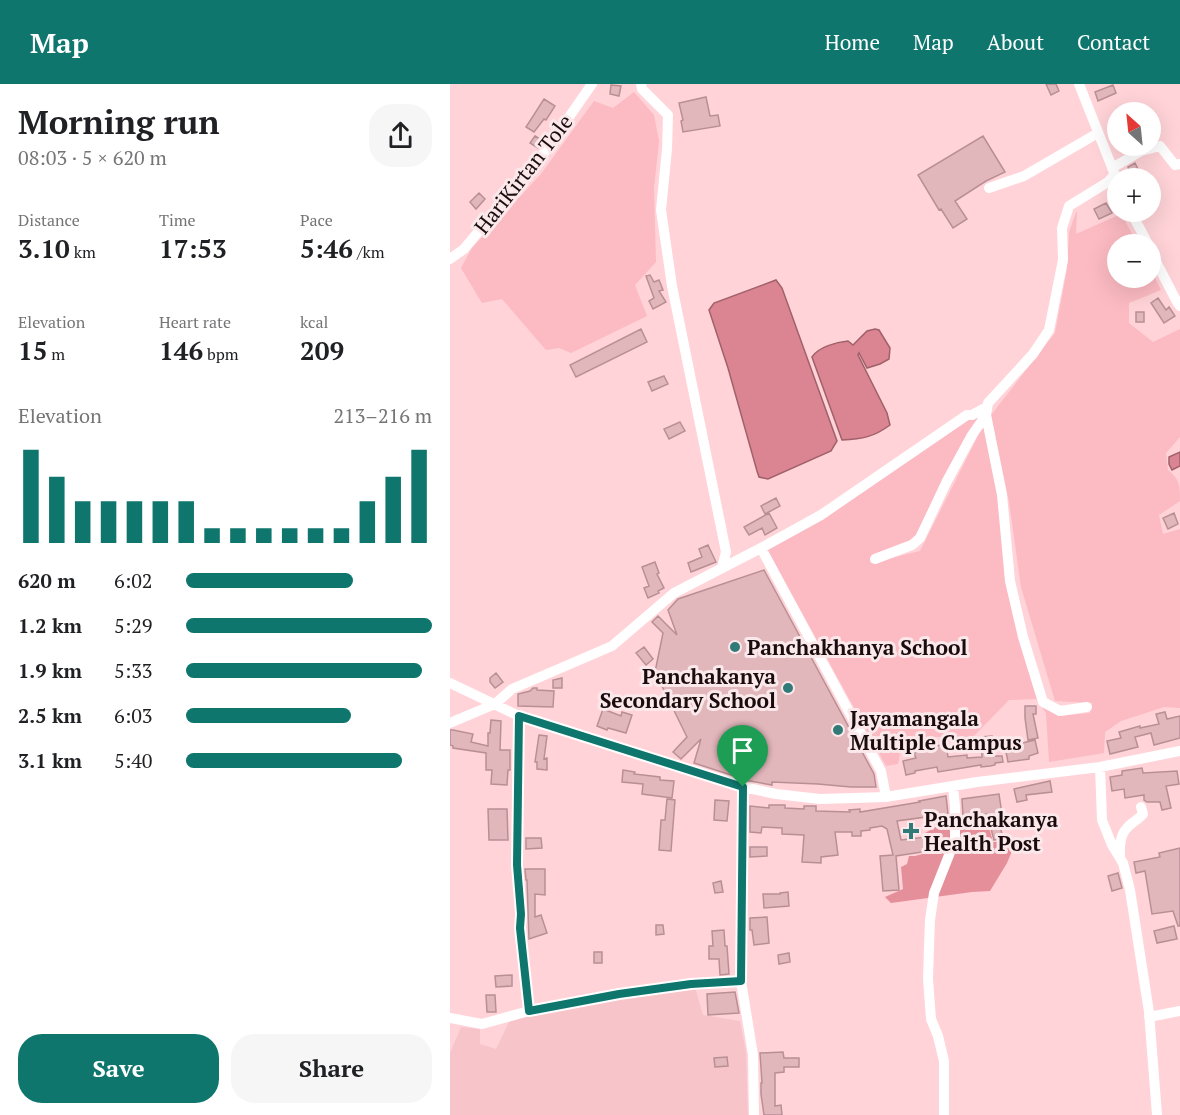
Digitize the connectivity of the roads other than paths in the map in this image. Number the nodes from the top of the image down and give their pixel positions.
1 (592, 84) edge
2 (641, 84) edge
3 (1079, 84) edge
4 (1098, 134) junction
5 (1180, 164) edge
6 (1112, 168) edge
7 (1122, 168) edge
8 (1107, 183) edge
9 (989, 189) dead end
10 (450, 259) edge
11 (1161, 271) edge
12 (1180, 306) edge
13 (986, 411) junction
14 (761, 548) junction
15 (875, 559) dead end
16 (722, 568) junction
17 (450, 683) edge
18 (495, 704) junction
19 (1087, 707) dead end
20 (519, 716) junction
21 (450, 723) edge
22 (1180, 752) edge
23 (1100, 767) junction
24 (953, 786) junction
25 (743, 787) junction
26 (886, 797) junction
27 (1141, 807) dead end
28 (1120, 859) junction
29 (741, 981) junction
30 (529, 1011) junction
31 (1180, 1011) edge
32 (1149, 1017) junction
33 (450, 1018) edge
34 (754, 1115) edge
35 (944, 1115) edge
36 (1157, 1115) edge

1 - 10 street, HariKirtan Tole
2 - 16 street
3 - 4 street
4 - 6 street
4 - 9 street
5 - 7 street
8 - 13 street
11 - 12 street
13 - 14 street
13 - 15 street
13 - 19 street
14 - 16 street
14 - 26 street
16 - 18 street
17 - 18 street
18 - 20 street
18 - 21 street
20 - 25 street
20 - 30 street
22 - 23 street
23 - 24 street
23 - 28 street
24 - 26 street
24 - 35 street
25 - 26 street
25 - 29 street
27 - 28 street
28 - 32 street
29 - 30 street
29 - 34 street
30 - 33 street
31 - 32 street
32 - 36 street

